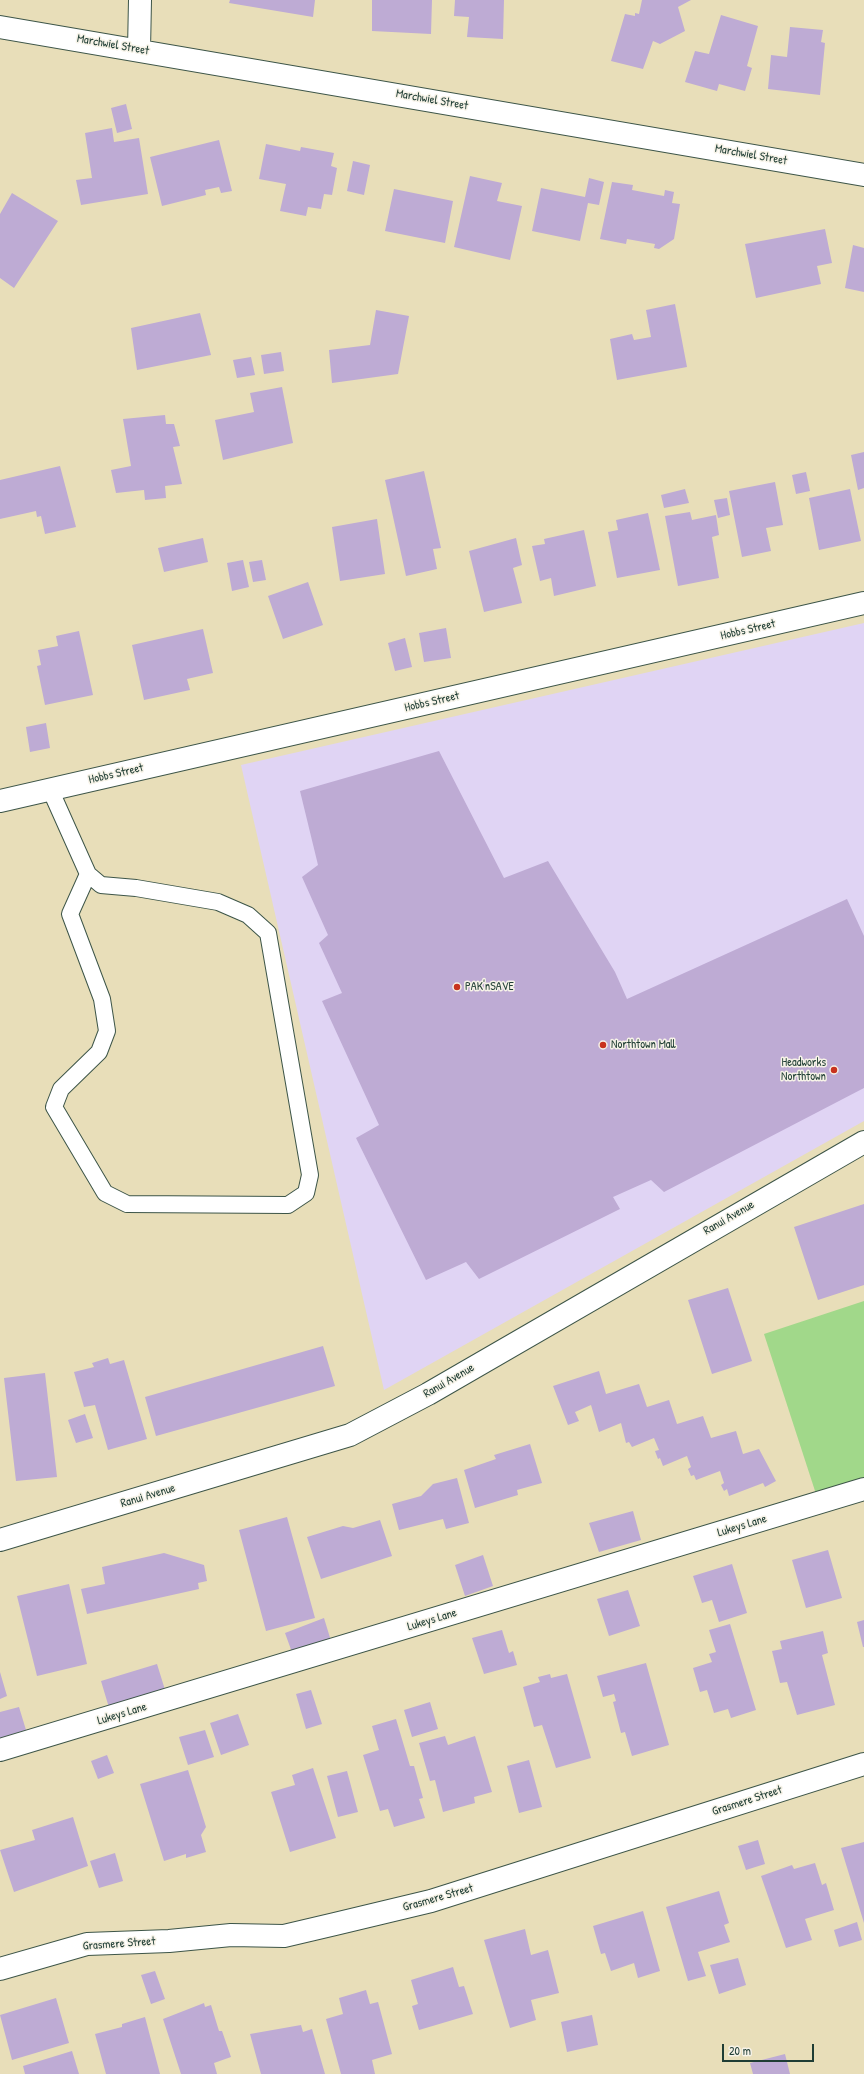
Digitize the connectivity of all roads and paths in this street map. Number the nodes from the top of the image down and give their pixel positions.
1 (140, 0) edge
2 (2, 32) edge
3 (139, 50) junction
4 (864, 175) edge
5 (864, 603) edge
6 (50, 789) junction
7 (0, 800) edge
8 (88, 874) junction
9 (864, 1142) edge
10 (864, 1489) edge
11 (0, 1540) edge
12 (0, 1750) edge
13 (864, 1764) edge
14 (0, 1969) edge

1 - 3 street
2 - 3 street, Marchwiel Street
3 - 4 street, Marchwiel Street
5 - 6 street, Hobbs Street
6 - 7 street, Hobbs Street
6 - 8 lane
8 - 8 lane
9 - 11 street, Ranui Avenue
10 - 12 street, Lukeys Lane
13 - 14 street, Grasmere Street

